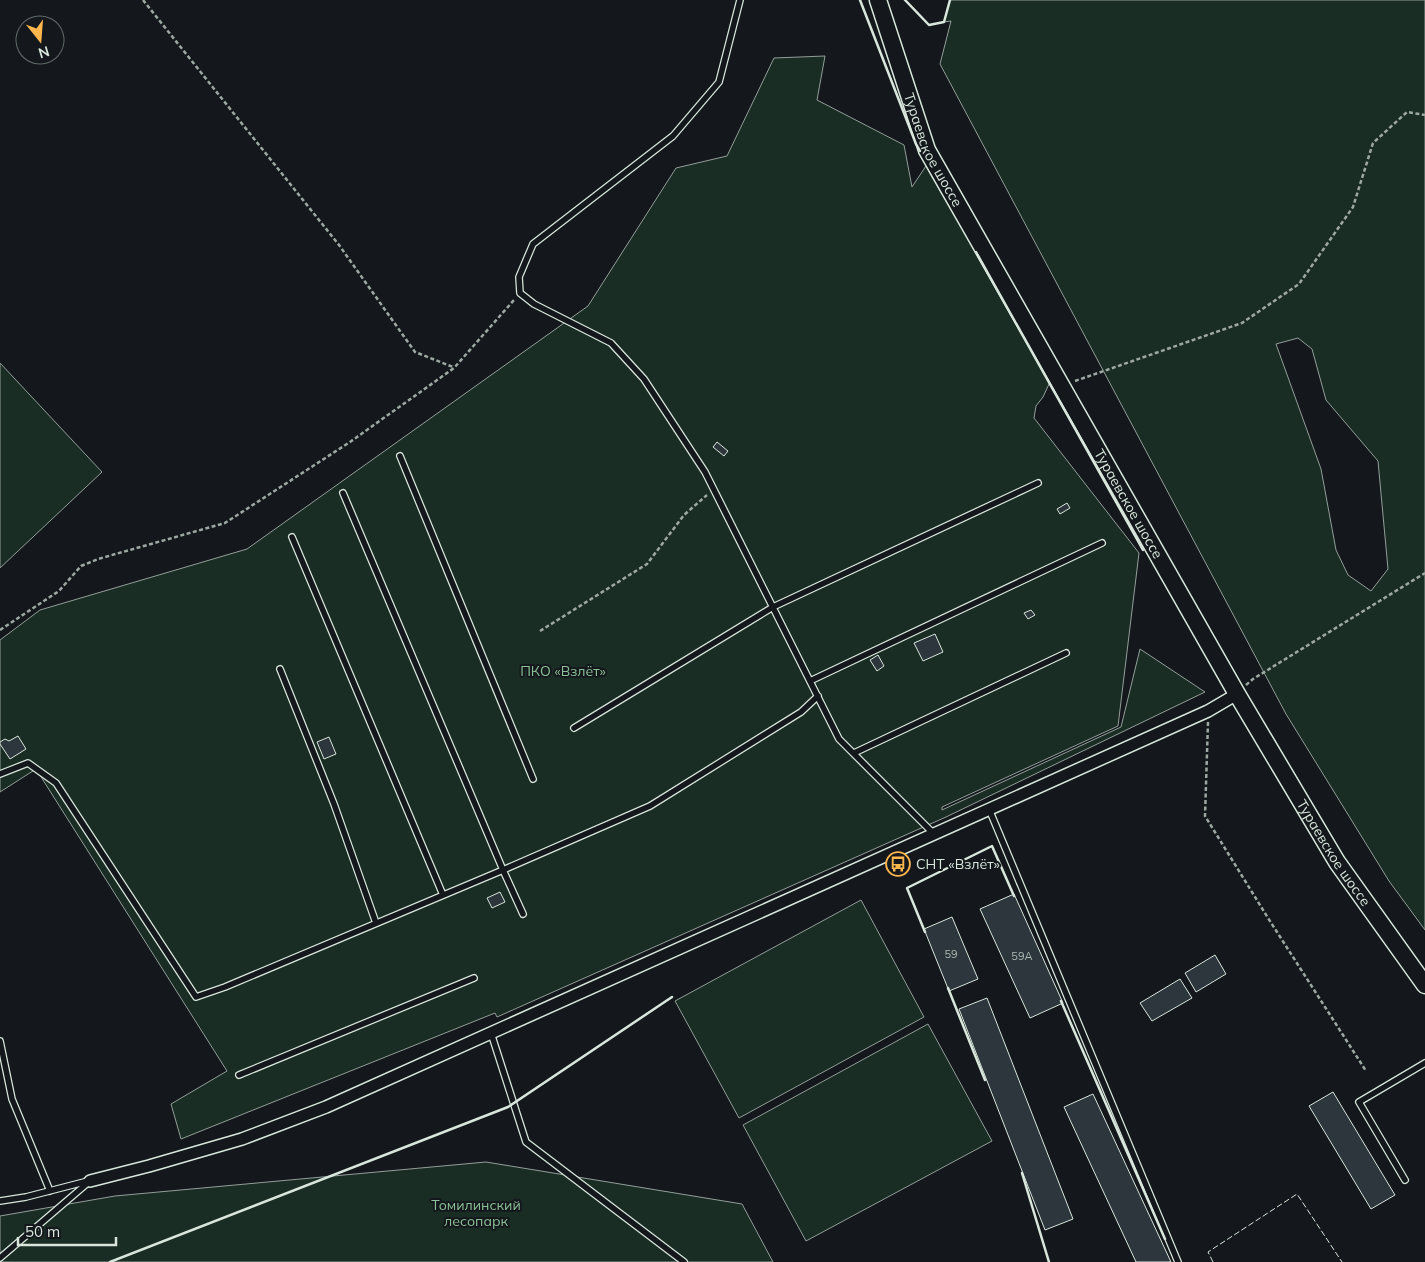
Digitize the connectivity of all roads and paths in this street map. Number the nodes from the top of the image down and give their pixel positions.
1 (143, 0) edge
2 (740, 0) edge
3 (878, 0) edge
4 (1425, 115) edge
5 (520, 293) junction
6 (454, 368) junction
7 (1062, 385) junction
8 (400, 456) dead end
9 (1038, 483) dead end
10 (713, 490) junction
11 (343, 494) dead end
12 (292, 537) dead end
13 (1102, 543) dead end
14 (1425, 573) edge
15 (772, 607) junction
16 (0, 630) edge
17 (540, 631) dead end
18 (1066, 653) dead end
19 (280, 669) dead end
20 (810, 681) junction
21 (1237, 694) junction
22 (818, 696) junction
23 (1208, 711) junction
24 (574, 728) dead end
25 (854, 753) junction
26 (0, 774) edge
27 (533, 780) dead end
28 (990, 809) junction
29 (934, 834) junction
30 (503, 870) junction
31 (444, 895) junction
32 (523, 914) dead end
33 (376, 923) junction
34 (474, 978) dead end
35 (1425, 985) edge
36 (491, 1033) junction
37 (0, 1041) edge
38 (1425, 1063) edge
39 (1366, 1071) dead end
40 (239, 1075) dead end
41 (1405, 1180) dead end
42 (90, 1181) junction
43 (50, 1191) junction
44 (0, 1202) edge
45 (0, 1258) edge
46 (684, 1262) edge
47 (1178, 1262) edge

1 - 6 path
2 - 5 lane
3 - 7 main road, Тураевское шоссе
4 - 7 path
5 - 6 path
5 - 10 lane
6 - 16 path
7 - 21 main road, Тураевское шоссе
8 - 27 lane
9 - 15 lane
10 - 15 lane
10 - 17 path
11 - 30 lane
12 - 31 lane
13 - 20 lane
14 - 21 path
15 - 20 lane
15 - 24 lane
18 - 25 lane
19 - 33 lane
20 - 22 lane
21 - 23 street
21 - 35 main road, Тураевское шоссе
22 - 25 lane
22 - 30 lane
23 - 28 street
23 - 39 path
25 - 29 lane
26 - 33 lane
28 - 29 street
28 - 47 lane
29 - 36 street
30 - 31 lane
30 - 32 lane
31 - 33 lane
34 - 40 lane
36 - 42 street
36 - 46 lane
37 - 43 lane
38 - 41 lane
42 - 43 lane
42 - 45 lane
43 - 44 lane

